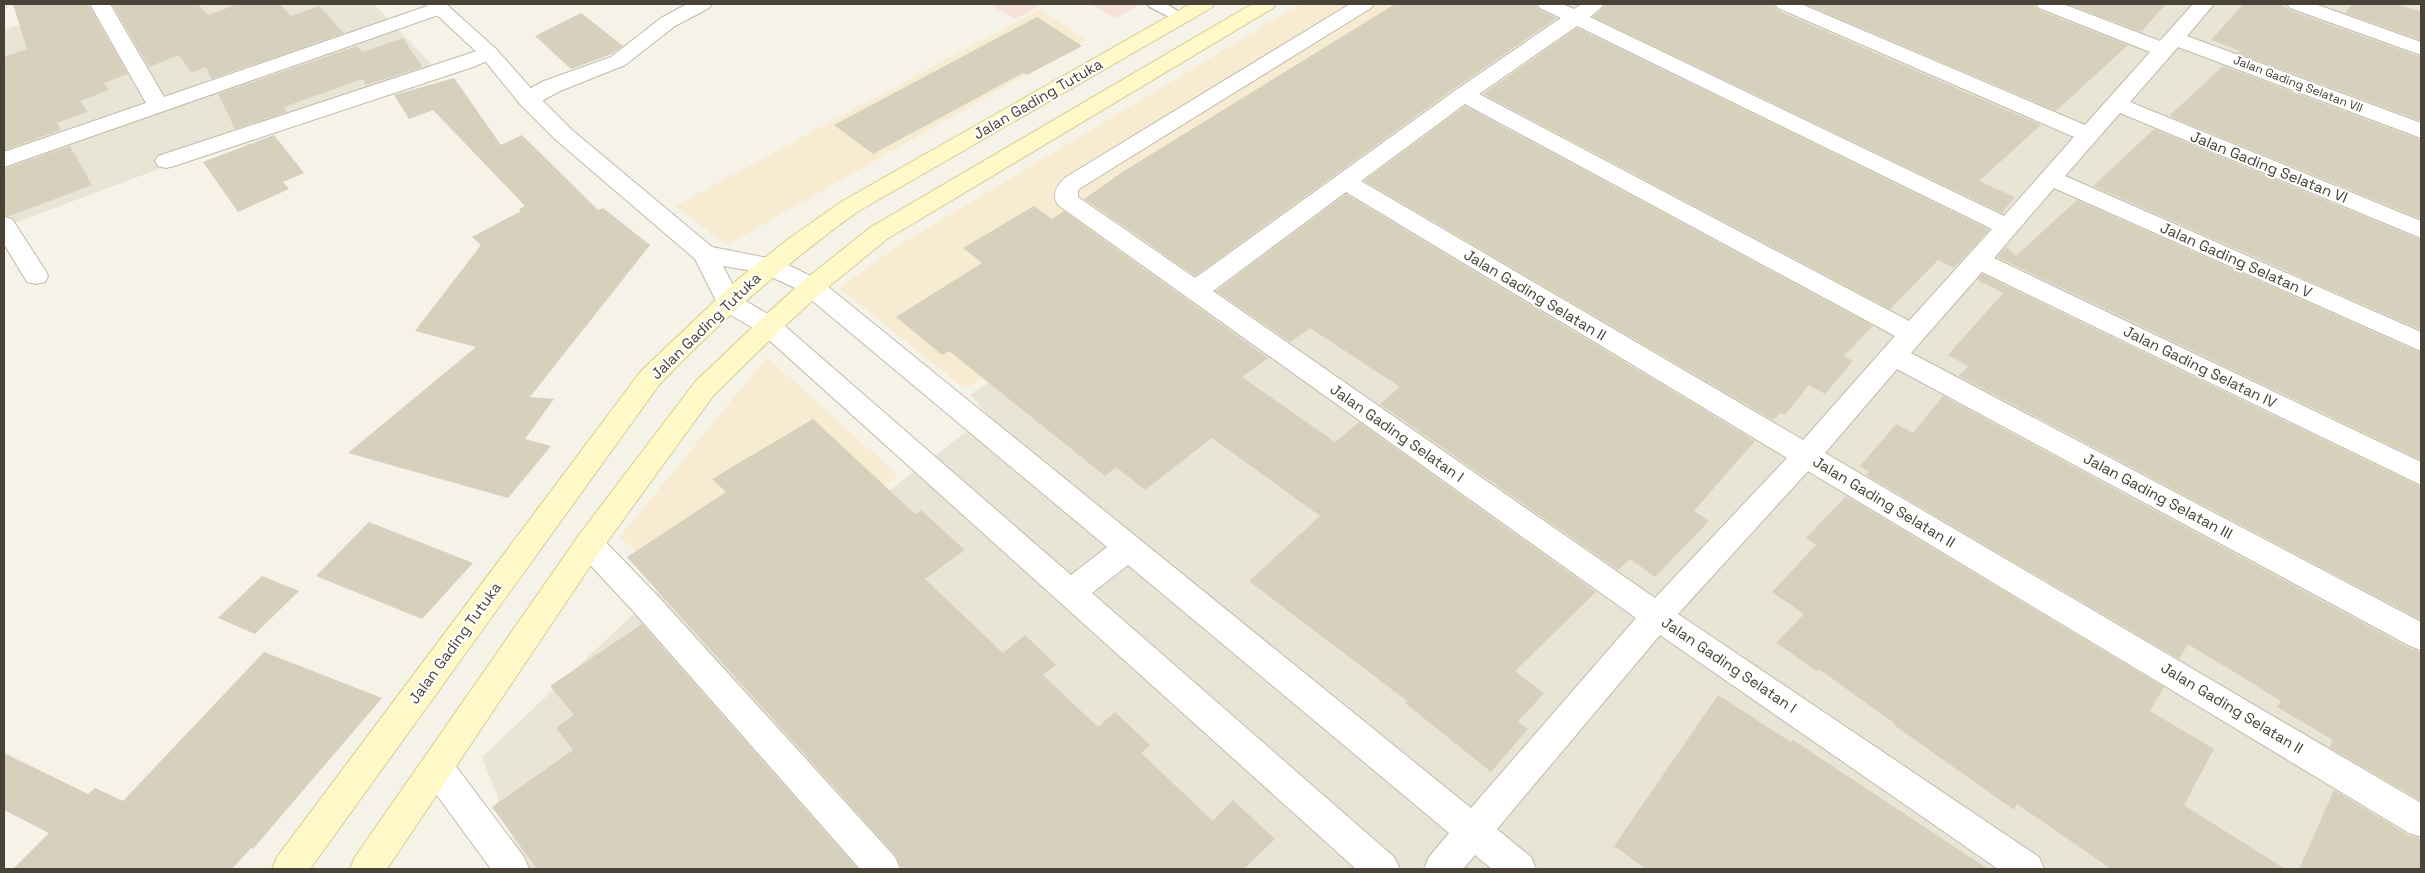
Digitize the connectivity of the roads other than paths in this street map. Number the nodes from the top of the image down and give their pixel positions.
1 (100, 4) edge
2 (702, 4) edge
3 (1155, 4) edge
4 (1266, 4) edge
5 (1364, 4) edge
6 (1547, 4) edge
7 (1595, 4) edge
8 (1785, 4) edge
9 (2046, 4) edge
10 (2204, 4) edge
11 (2297, 4) edge
12 (437, 6) edge
13 (1195, 8) edge
14 (1576, 17) junction
15 (2169, 44) junction
16 (2421, 49) edge
17 (489, 53) junction
18 (1464, 95) junction
19 (528, 99) junction
20 (2116, 104) junction
21 (158, 106) junction
22 (2421, 131) edge
23 (2088, 135) junction
24 (4, 160) edge
25 (166, 161) dead end
26 (2051, 178) junction
27 (1346, 182) junction
28 (4, 224) edge
29 (2007, 227) junction
30 (2421, 230) edge
31 (705, 254) junction
32 (1978, 260) junction
33 (769, 266) junction
34 (36, 276) dead end
35 (812, 287) junction
36 (1195, 291) junction
37 (729, 303) junction
38 (768, 326) junction
39 (1912, 334) junction
40 (2421, 342) edge
41 (1894, 356) junction
42 (1806, 455) junction
43 (2421, 474) edge
44 (589, 544) junction
45 (1129, 546) junction
46 (1070, 593) junction
47 (1657, 616) junction
48 (2421, 636) edge
49 (437, 768) junction
50 (2421, 821) edge
51 (1474, 832) junction
52 (289, 869) edge
53 (367, 869) edge
54 (512, 869) edge
55 (883, 869) edge
56 (1382, 869) edge
57 (1441, 869) edge
58 (1519, 869) edge
59 (2027, 869) edge

1 - 21 street
2 - 19 street
3 - 13 lane
4 - 35 main road
5 - 36 street, Jalan Gading Selatan I
6 - 14 street
7 - 14 street
8 - 23 street
9 - 15 street, Jalan Gading Selatan VII
10 - 15 street
11 - 16 street
12 - 17 street
12 - 21 street
13 - 33 main road, Jalan Gading Tutuka
14 - 18 street
14 - 29 street
15 - 20 street
15 - 22 street, Jalan Gading Selatan VII
17 - 19 street
17 - 25 street
18 - 27 street
18 - 39 street
19 - 31 street
20 - 23 street
20 - 30 street, Jalan Gading Selatan VI
21 - 24 street
23 - 26 street
26 - 29 street
26 - 40 street, Jalan Gading Selatan V
27 - 36 street
27 - 42 street, Jalan Gading Selatan II
28 - 34 street
29 - 32 street
31 - 33 street
31 - 37 street
32 - 39 street
32 - 43 street, Jalan Gading Selatan IV
33 - 35 street
33 - 37 main road, Jalan Gading Tutuka
35 - 38 main road
35 - 45 street
36 - 47 street, Jalan Gading Selatan I
37 - 38 street
37 - 52 main road, Jalan Gading Tutuka
38 - 44 main road
38 - 46 street
39 - 41 street
41 - 42 street
41 - 48 street, Jalan Gading Selatan III
42 - 47 street
42 - 50 street, Jalan Gading Selatan II
44 - 49 main road
44 - 55 street
45 - 46 street
45 - 51 street
46 - 56 street
47 - 51 street
47 - 59 street, Jalan Gading Selatan I
49 - 53 main road
49 - 54 street
51 - 57 street
51 - 58 street

